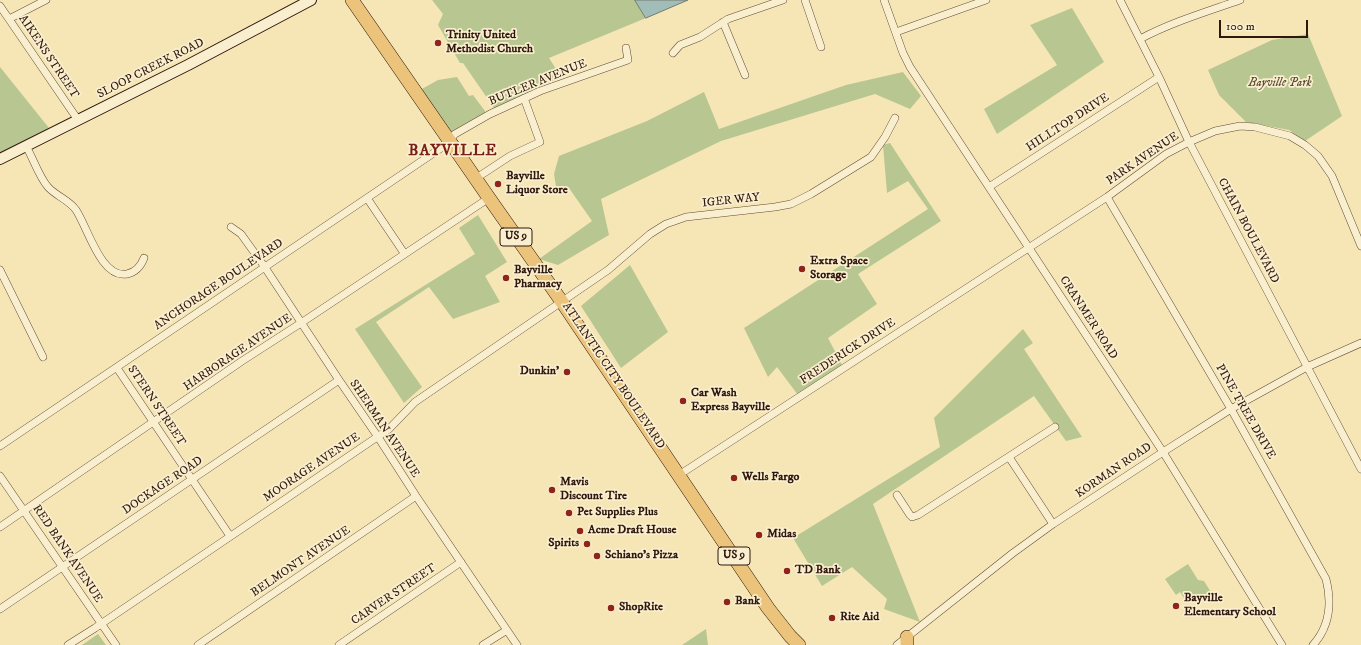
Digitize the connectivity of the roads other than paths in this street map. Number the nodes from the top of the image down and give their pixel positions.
1 (46, 0) edge
2 (311, 0) edge
3 (352, 0) edge
4 (783, 0) edge
5 (805, 0) edge
6 (884, 0) edge
7 (986, 0) edge
8 (1120, 0) edge
9 (1240, 0) edge
10 (0, 6) edge
11 (9, 19) junction
12 (722, 22) junction
13 (896, 32) junction
14 (1140, 40) junction
15 (821, 47) dead end
16 (626, 48) dead end
17 (673, 53) dead end
18 (745, 75) dead end
19 (1159, 77) junction
20 (524, 98) junction
21 (895, 118) dead end
22 (78, 120) junction
23 (449, 140) junction
24 (1189, 142) junction
25 (26, 146) junction
26 (0, 159) edge
27 (475, 179) junction
28 (989, 187) junction
29 (1107, 197) junction
30 (367, 198) junction
31 (488, 198) junction
32 (231, 227) dead end
33 (1361, 246) edge
34 (1029, 248) junction
35 (404, 253) junction
36 (144, 258) dead end
37 (264, 266) junction
38 (0, 270) edge
39 (562, 302) junction
40 (301, 324) junction
41 (1361, 343) edge
42 (43, 357) dead end
43 (1307, 367) junction
44 (117, 368) junction
45 (339, 380) junction
46 (1231, 409) junction
47 (154, 423) junction
48 (1055, 427) dead end
49 (378, 436) junction
50 (0, 446) edge
51 (1163, 452) junction
52 (1009, 458) junction
53 (1361, 469) edge
54 (680, 475) junction
55 (0, 476) edge
56 (192, 480) junction
57 (896, 495) dead end
58 (416, 496) junction
59 (24, 511) junction
60 (1053, 524) junction
61 (0, 528) edge
62 (230, 536) junction
63 (461, 562) junction
64 (62, 567) junction
65 (0, 609) edge
66 (101, 624) junction
67 (506, 630) junction
68 (794, 642) edge
69 (903, 642) edge
70 (68, 645) edge
71 (116, 645) edge
72 (198, 645) edge
73 (339, 645) edge
74 (483, 645) edge
75 (517, 645) edge
76 (1282, 645) edge
77 (1313, 645) edge

1 - 11 street
2 - 22 street, SLOOP CREEK ROAD
3 - 23 highway, ATLANTIC CITY BOULEVARD / US 9
4 - 12 street
5 - 15 street
6 - 13 street, CRANMER ROAD
7 - 13 street
8 - 14 street, CHAIN BOULEVARD
9 - 14 street
10 - 11 street, AIKENS STREET
11 - 22 street, AIKENS STREET
12 - 17 street
12 - 18 street
13 - 28 street, CRANMER ROAD
14 - 19 street, CHAIN BOULEVARD
16 - 20 street, BUTLER AVENUE
19 - 24 street, CHAIN BOULEVARD
19 - 28 street, HILLTOP DRIVE
20 - 23 street, BUTLER AVENUE
20 - 27 street
21 - 39 street, IGER WAY
22 - 25 street, SLOOP CREEK ROAD
23 - 27 highway, ATLANTIC CITY BOULEVARD / US 9
23 - 30 street, ANCHORAGE BOULEVARD
24 - 29 street, PARK AVENUE
24 - 33 street, PARK AVENUE
24 - 43 street, CHAIN BOULEVARD
25 - 26 street, SLOOP CREEK ROAD
25 - 36 street
27 - 31 highway, ATLANTIC CITY BOULEVARD / US 9
28 - 34 street, CRANMER ROAD
29 - 34 street, PARK AVENUE
29 - 46 street, PINE TREE DRIVE
30 - 35 street
30 - 37 street, ANCHORAGE BOULEVARD
31 - 35 street, HARBORAGE AVENUE
31 - 39 highway, ATLANTIC CITY BOULEVARD / US 9
32 - 37 street, SHERMAN AVENUE
34 - 51 street, CRANMER ROAD
34 - 54 street, FREDERICK DRIVE
35 - 40 street, HARBORAGE AVENUE
37 - 40 street, SHERMAN AVENUE
37 - 44 street, ANCHORAGE BOULEVARD
38 - 42 street
39 - 49 street, MOORAGE AVENUE
39 - 54 highway, ATLANTIC CITY BOULEVARD / US 9
40 - 45 street, SHERMAN AVENUE
40 - 47 street, HARBORAGE AVENUE
41 - 43 street, KORMAN ROAD
43 - 46 street, KORMAN ROAD
43 - 53 street, CHAIN BOULEVARD
44 - 47 street, STERN STREET
44 - 50 street, ANCHORAGE BOULEVARD
45 - 49 street, SHERMAN AVENUE
45 - 56 street, DOCKAGE ROAD
46 - 51 street, KORMAN ROAD
46 - 77 street, PINE TREE DRIVE
47 - 56 street, STERN STREET
47 - 59 street, HARBORAGE AVENUE
48 - 52 street
49 - 58 street, SHERMAN AVENUE
49 - 62 street, MOORAGE AVENUE
51 - 60 street, KORMAN ROAD
51 - 76 street, CRANMER ROAD
52 - 57 street
52 - 60 street
54 - 68 highway, ATLANTIC CITY BOULEVARD / US 9
55 - 59 street, RED BANK AVENUE
56 - 62 street, STERN STREET
56 - 64 street, DOCKAGE ROAD
58 - 63 street, SHERMAN AVENUE
58 - 72 street, BELMONT AVENUE
59 - 61 street, HARBORAGE AVENUE
59 - 64 street, RED BANK AVENUE
60 - 69 street, KORMAN ROAD
62 - 66 street, MOORAGE AVENUE
63 - 67 street, SHERMAN AVENUE
63 - 73 street, CARVER STREET
64 - 65 street, DOCKAGE ROAD
64 - 66 street, RED BANK AVENUE
66 - 70 street, MOORAGE AVENUE
66 - 71 street, RED BANK AVENUE
67 - 74 street
67 - 75 street, SHERMAN AVENUE

